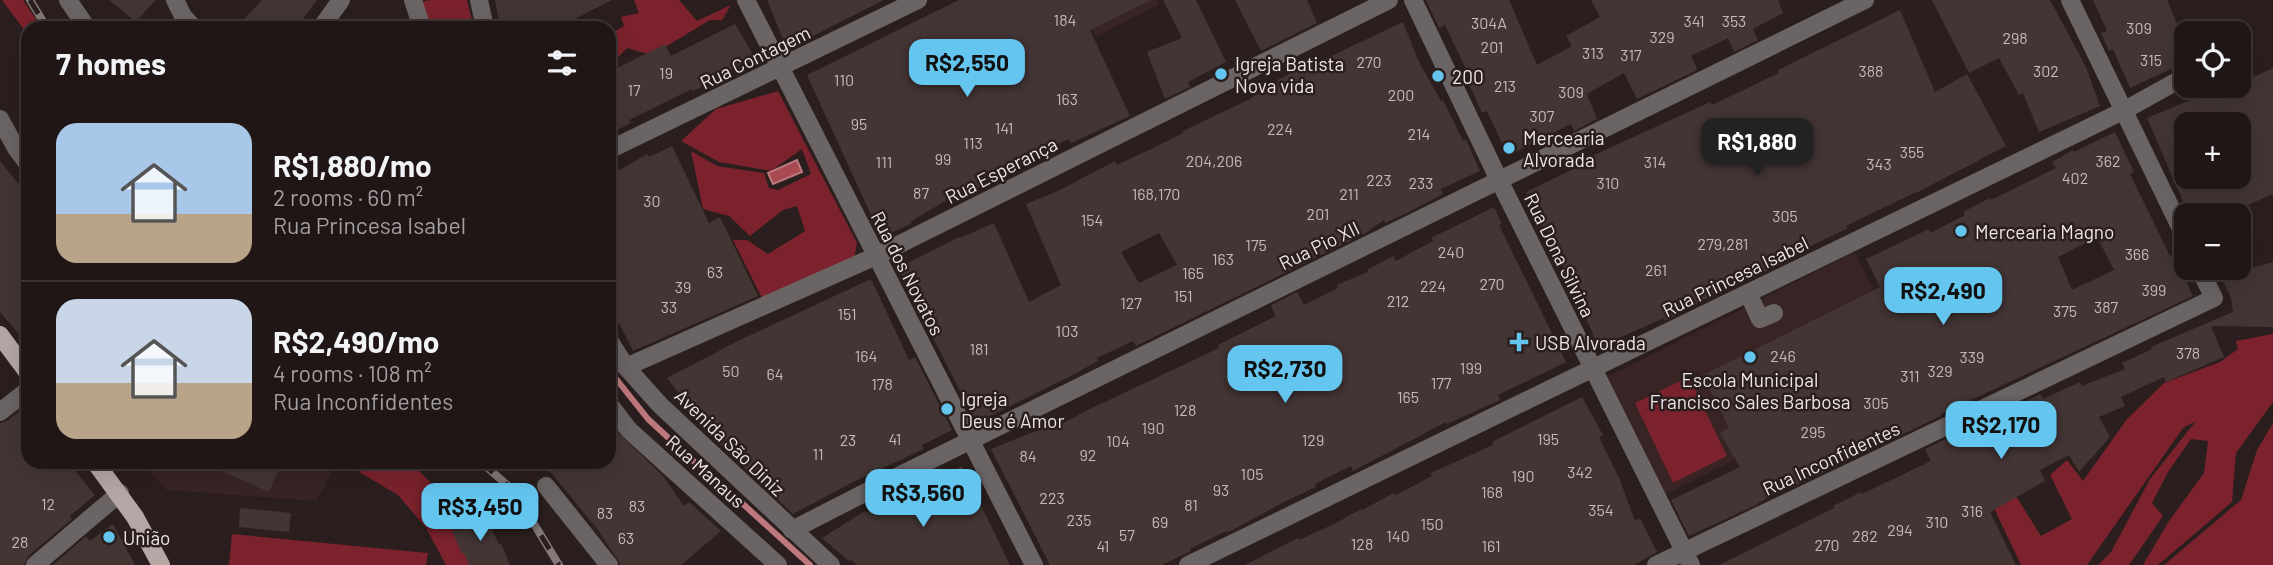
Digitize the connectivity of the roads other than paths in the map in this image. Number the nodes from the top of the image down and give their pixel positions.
1 (68, 0) edge
2 (175, 0) edge
3 (341, 0) edge
4 (412, 0) edge
5 (479, 0) edge
6 (746, 0) edge
7 (918, 0) edge
8 (1390, 0) edge
9 (1413, 0) edge
10 (1865, 0) edge
11 (2070, 0) edge
12 (82, 21) edge
13 (188, 21) edge
14 (326, 21) edge
15 (420, 21) edge
16 (484, 21) edge
17 (780, 69) junction
18 (2174, 83) edge
19 (2125, 110) junction
20 (0, 119) edge
21 (616, 147) edge
22 (21, 155) edge
23 (1499, 180) junction
24 (2174, 214) edge
25 (876, 256) junction
26 (2205, 280) edge
27 (1748, 293) junction
28 (1774, 313) dead end
29 (0, 335) edge
30 (616, 351) edge
31 (21, 364) edge
32 (626, 367) junction
33 (1592, 369) junction
34 (21, 396) edge
35 (0, 412) edge
36 (616, 413) edge
37 (971, 440) junction
38 (100, 469) edge
39 (546, 486) dead end
40 (120, 494) junction
41 (792, 530) junction
42 (1687, 558) edge
43 (36, 565) edge
44 (161, 565) edge
45 (609, 565) edge
46 (778, 565) edge
47 (831, 565) edge
48 (1034, 565) edge
49 (1188, 565) edge
50 (1656, 565) edge

1 - 12 street
2 - 13 street
3 - 14 street
4 - 15 street
5 - 16 street
6 - 17 street, Rua dos Novatos
7 - 17 street, Rua Contagem
8 - 25 street, Rua Esperança
9 - 23 street, Rua Dona Silvina
10 - 23 street, Rua Pio XII
11 - 19 street
17 - 21 street, Rua Contagem
17 - 25 street, Rua dos Novatos
18 - 19 street, Rua Princesa Isabel
19 - 24 street
19 - 27 street, Rua Princesa Isabel
20 - 22 street
23 - 33 street, Rua Dona Silvina
23 - 37 street, Rua Pio XII
25 - 32 street, Rua Esperança
25 - 37 street, Rua dos Novatos
26 - 42 street, Rua Inconfidentes
27 - 28 street
27 - 33 street, Rua Princesa Isabel
29 - 31 main road
30 - 32 street, Avenida São Diniz
32 - 41 street, Avenida São Diniz
33 - 42 street, Rua Dona Silvina
33 - 49 street, Rua Princesa Isabel
34 - 35 street
36 - 46 street, Rua Manaus
37 - 41 street, Rua Pio XII
37 - 48 street, Rua dos Novatos
38 - 40 main road
39 - 45 street
40 - 43 street
40 - 44 main road
41 - 47 street, Avenida São Diniz
42 - 50 street, Rua Inconfidentes

